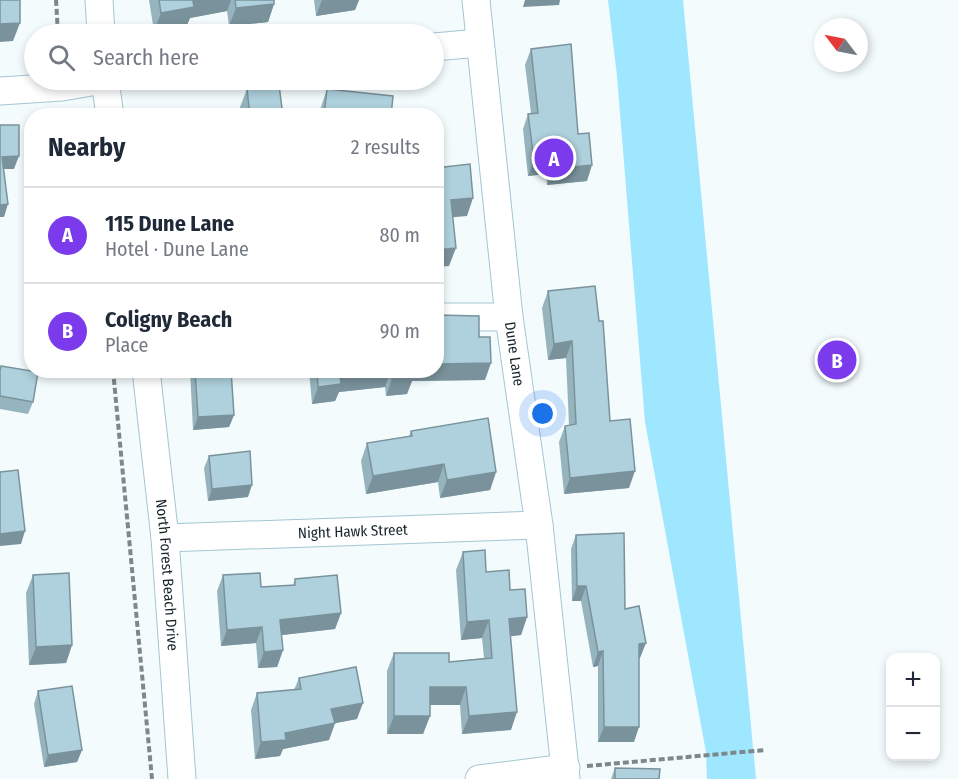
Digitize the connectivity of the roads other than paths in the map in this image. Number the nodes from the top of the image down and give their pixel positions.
1 (99, 0) edge
2 (476, 0) edge
3 (100, 24) edge
4 (479, 43) junction
5 (444, 46) edge
6 (24, 89) edge
7 (106, 90) edge
8 (0, 91) edge
9 (109, 108) edge
10 (444, 317) edge
11 (509, 317) junction
12 (147, 378) edge
13 (539, 525) junction
14 (165, 538) junction
15 (566, 774) edge
16 (182, 779) edge
17 (479, 779) edge

1 - 3 street
2 - 4 street, Dune Lane
4 - 5 street
4 - 11 street, Dune Lane
6 - 8 street
7 - 9 street
10 - 11 street
11 - 13 street, Dune Lane
12 - 14 street, North Forest Beach Drive
13 - 14 street, Night Hawk Street
13 - 15 street, Dune Lane
14 - 16 street, North Forest Beach Drive
15 - 17 street

